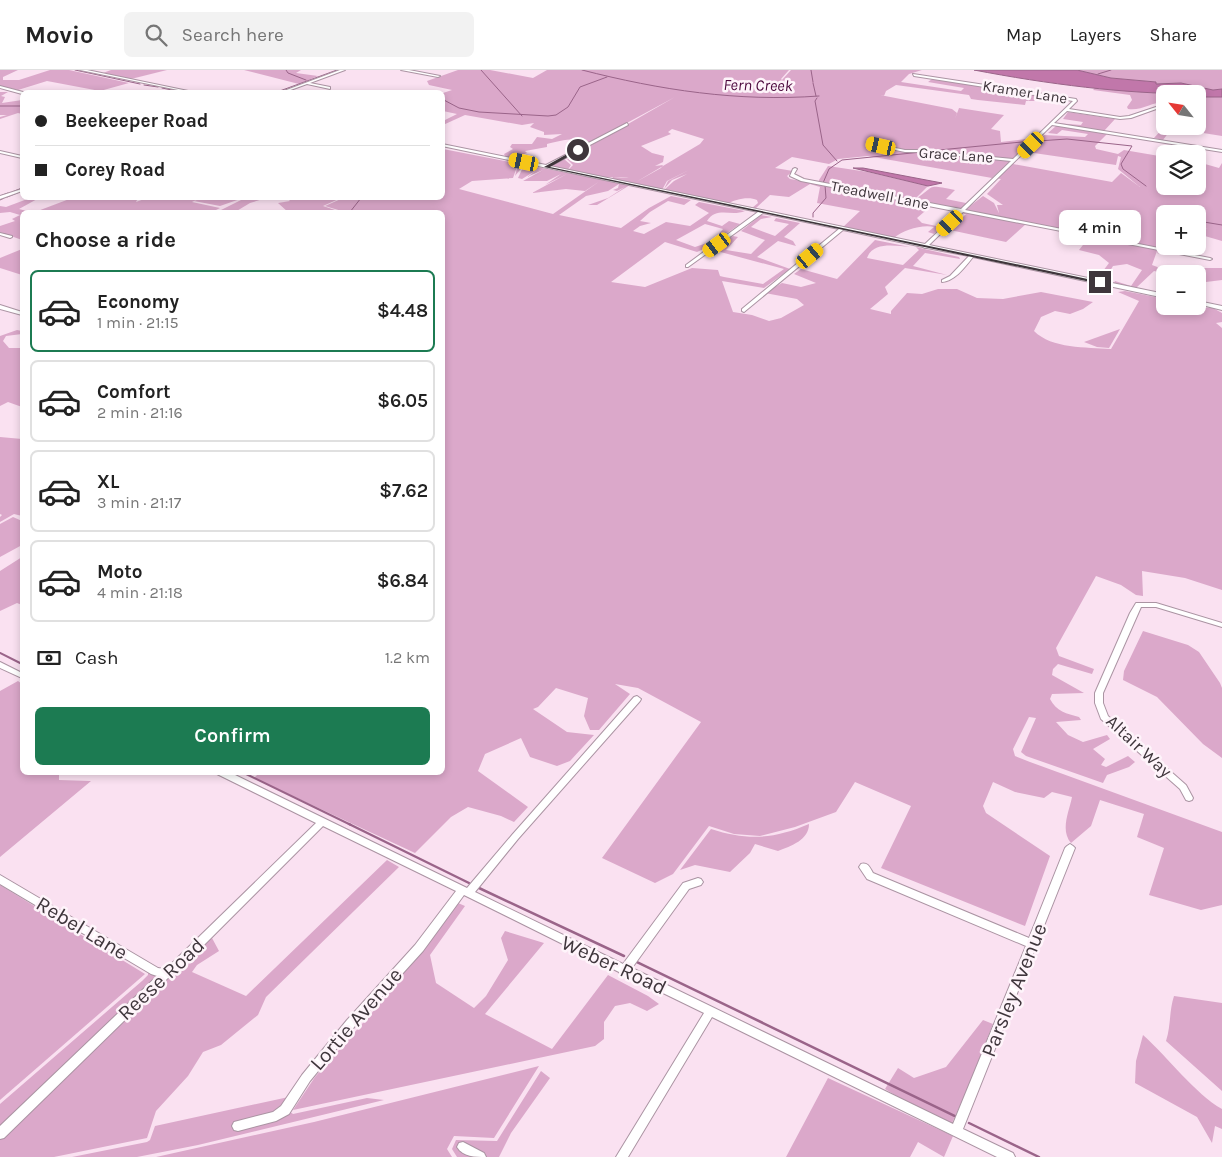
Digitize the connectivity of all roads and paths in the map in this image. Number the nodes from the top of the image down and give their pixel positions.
1 (82, 70) edge
2 (343, 70) edge
3 (403, 70) edge
4 (914, 75) dead end
5 (438, 76) dead end
6 (307, 84) junction
7 (0, 87) edge
8 (329, 88) dead end
9 (181, 90) edge
10 (289, 90) edge
11 (20, 92) edge
12 (1156, 108) edge
13 (1066, 110) junction
14 (627, 124) dead end
15 (1052, 124) junction
16 (868, 143) dead end
17 (445, 146) edge
18 (1222, 151) edge
19 (0, 152) edge
20 (20, 157) edge
21 (1015, 160) junction
22 (546, 167) junction
23 (795, 169) dead end
24 (20, 191) edge
25 (0, 198) edge
26 (962, 211) junction
27 (762, 212) junction
28 (842, 229) junction
29 (0, 234) edge
30 (10, 237) dead end
31 (924, 246) junction
32 (972, 256) junction
33 (1210, 259) dead end
34 (688, 266) dead end
35 (944, 281) dead end
36 (1156, 294) edge
37 (1206, 304) edge
38 (0, 307) edge
39 (1222, 308) edge
40 (744, 310) dead end
41 (20, 313) edge
42 (1222, 625) edge
43 (0, 665) edge
44 (20, 675) edge
45 (638, 699) dead end
46 (226, 775) edge
47 (1189, 798) dead end
48 (322, 823) junction
49 (1070, 848) dead end
50 (864, 866) dead end
51 (0, 879) edge
52 (698, 882) dead end
53 (465, 893) junction
54 (1032, 944) junction
55 (624, 970) junction
56 (165, 974) junction
57 (710, 1012) junction
58 (238, 1126) dead end
59 (956, 1132) junction
60 (0, 1134) edge
61 (463, 1147) dead end
62 (480, 1157) edge
63 (622, 1157) edge
64 (1009, 1157) edge

1 - 9 street
2 - 6 street
3 - 5 street
4 - 13 street, Kramer Lane
6 - 8 street
6 - 10 street
7 - 11 street
12 - 13 street
13 - 15 street
14 - 22 street
15 - 18 street
15 - 21 street
16 - 21 street, Grace Lane
17 - 22 street
19 - 20 street
21 - 26 street
22 - 27 street
23 - 26 street, Treadwell Lane
24 - 25 street
26 - 31 street
26 - 33 street, Treadwell Lane
27 - 28 street
27 - 34 street
28 - 31 street
28 - 40 street
29 - 30 street
31 - 32 street
32 - 35 street
32 - 36 street
37 - 39 street
38 - 41 street
42 - 47 street, Altair Way
43 - 44 street
45 - 53 street, Lortie Avenue
46 - 48 street, Weber Road
48 - 53 street, Weber Road
48 - 56 street, Reese Road
49 - 54 street, Parsley Avenue
50 - 54 street
51 - 56 street, Rebel Lane
52 - 55 street
53 - 55 street, Weber Road
53 - 58 street, Lortie Avenue
54 - 59 street, Parsley Avenue
55 - 57 street, Weber Road
56 - 60 street, Reese Road
57 - 59 street, Weber Road
57 - 63 street
59 - 64 street, Weber Road
61 - 62 street

